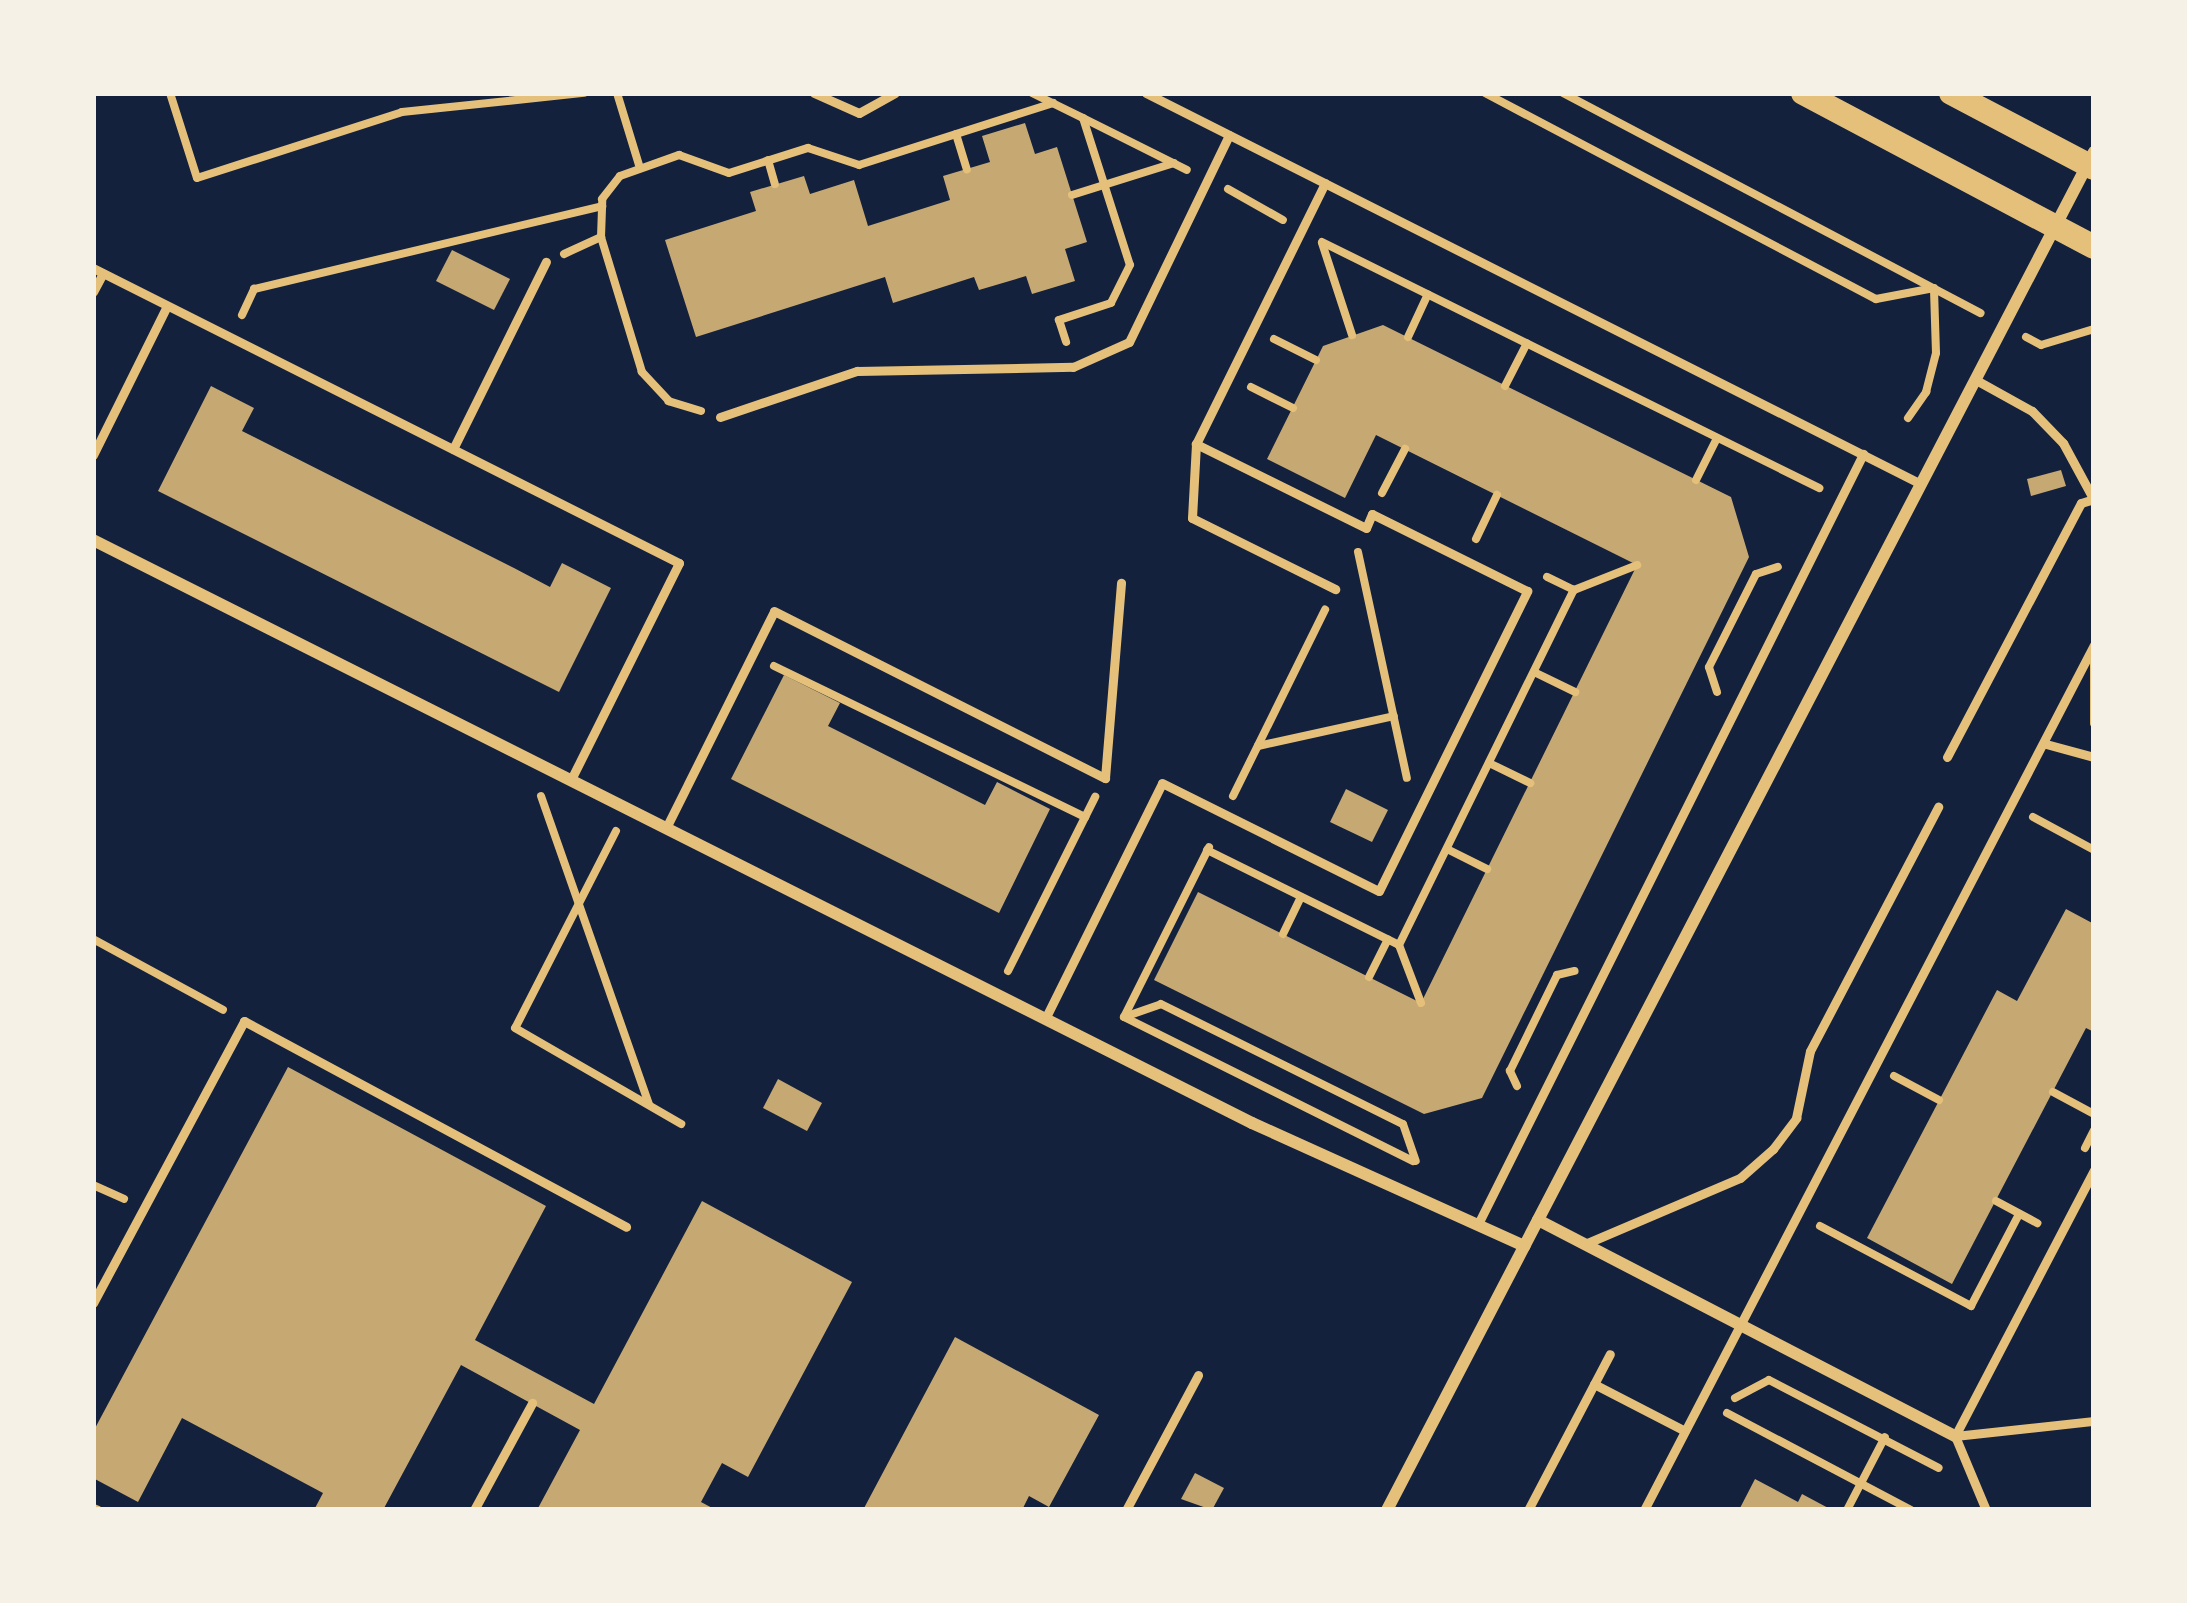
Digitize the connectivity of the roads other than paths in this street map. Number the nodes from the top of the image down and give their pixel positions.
1 (814, 93) edge
2 (895, 93) edge
3 (1146, 93) edge
4 (1804, 93) edge
5 (1951, 93) edge
6 (1229, 135) junction
7 (2092, 162) edge
8 (1325, 183) junction
9 (2055, 226) junction
10 (2094, 247) edge
11 (546, 262) road end
12 (98, 270) edge
13 (93, 292) edge
14 (167, 306) junction
15 (1976, 380) junction
16 (720, 417) road end
17 (1196, 444) junction
18 (453, 449) junction
19 (1863, 454) junction
20 (93, 455) edge
21 (1922, 484) junction
22 (2094, 499) edge
23 (93, 540) edge
24 (1121, 583) dead end
25 (1335, 589) road end
26 (2094, 645) edge
27 (2094, 658) edge
28 (2094, 723) edge
29 (2046, 744) junction
30 (1947, 757) dead end
31 (2094, 757) edge
32 (571, 780) junction
33 (1938, 807) dead end
34 (666, 828) junction
35 (1046, 1019) junction
36 (2094, 1170) edge
37 (1538, 1220) junction
38 (1479, 1222) junction
39 (626, 1227) dead end
40 (1585, 1244) junction
41 (1524, 1246) junction
42 (93, 1304) edge
43 (1740, 1326) junction
44 (1610, 1354) dead end
45 (1198, 1375) dead end
46 (1594, 1384) junction
47 (532, 1403) dead end
48 (2094, 1420) edge
49 (1685, 1432) junction
50 (1954, 1436) junction
51 (474, 1510) edge
52 (1126, 1510) edge
53 (1388, 1510) edge
54 (1528, 1510) edge
55 (1644, 1510) edge
56 (1986, 1510) edge

1 - 2 lane
3 - 6 lane
4 - 9 main road
5 - 7 main road
6 - 8 lane
6 - 16 lane
7 - 9 street
8 - 17 lane
8 - 19 lane
9 - 10 main road
9 - 15 street
11 - 18 lane
12 - 13 lane
12 - 14 lane
14 - 18 lane
14 - 20 lane
15 - 21 street
15 - 22 lane
17 - 25 lane
17 - 35 lane
18 - 32 lane
19 - 21 lane
19 - 38 lane
21 - 37 street
22 - 30 lane
23 - 32 street
24 - 34 lane
26 - 29 lane
27 - 28 lane
29 - 31 lane
29 - 43 lane
32 - 34 street
33 - 40 lane
34 - 35 street
35 - 38 street
36 - 50 lane
37 - 40 street
37 - 41 street
38 - 41 street
39 - 42 lane
40 - 43 street
41 - 53 street
43 - 49 lane
43 - 50 street
44 - 46 lane
45 - 52 lane
46 - 49 lane
46 - 54 lane
47 - 51 lane
48 - 50 lane
49 - 55 lane
50 - 56 lane

